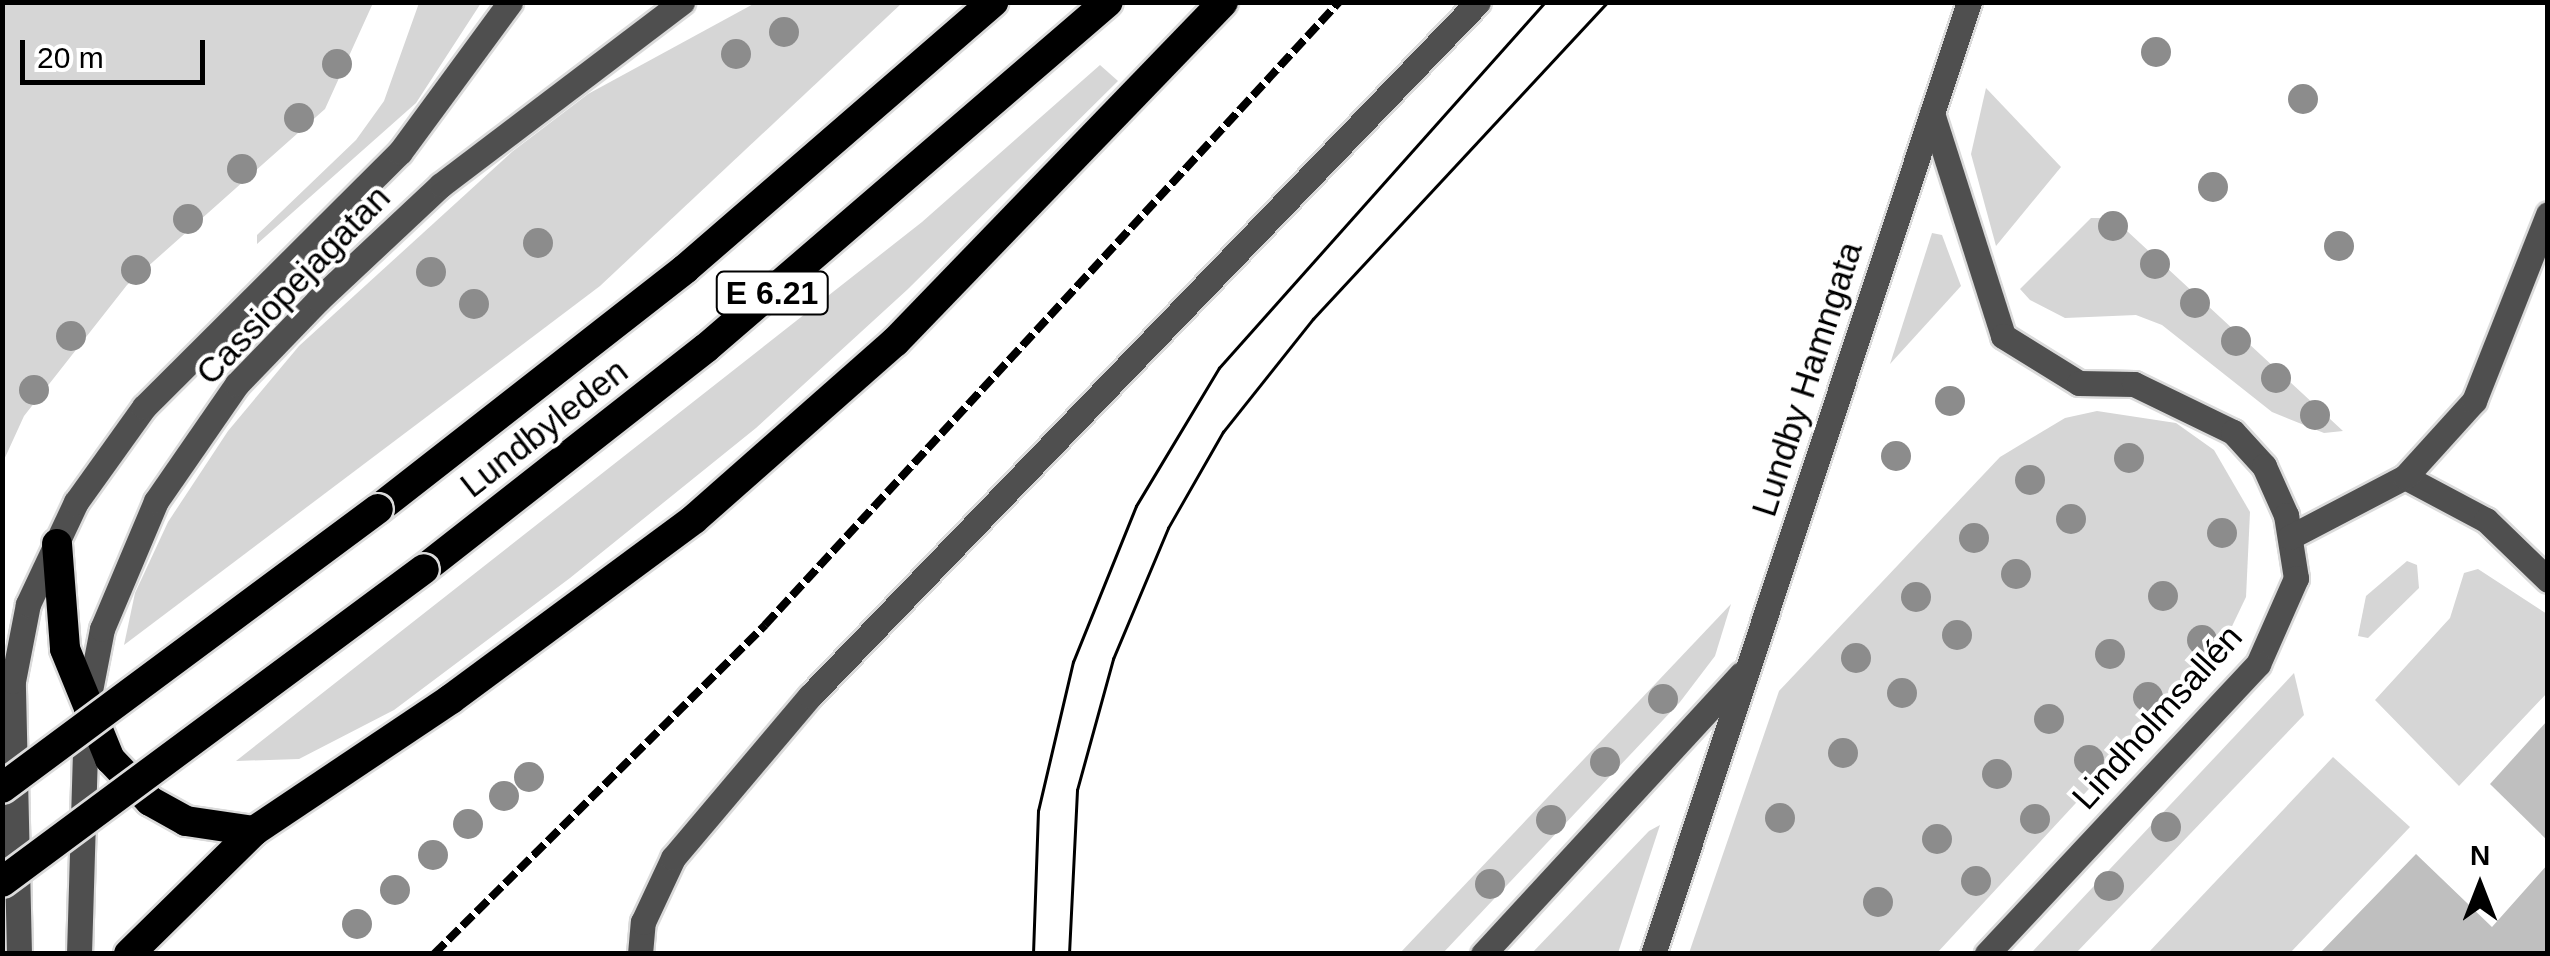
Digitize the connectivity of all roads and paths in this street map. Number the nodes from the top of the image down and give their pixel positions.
1 (510, 2) edge
2 (682, 2) edge
3 (993, 2) edge
4 (1108, 2) edge
5 (1223, 2) edge
6 (1478, 2) edge
7 (1969, 2) edge
8 (1932, 113) junction
9 (2548, 214) edge
10 (2405, 477) junction
11 (2290, 537) junction
12 (57, 544) junction
13 (2548, 580) edge
14 (1748, 667) junction
15 (86, 712) junction
16 (2, 788) edge
17 (254, 831) junction
18 (2, 882) edge
19 (19, 954) edge
20 (78, 954) edge
21 (129, 954) edge
22 (640, 954) edge
23 (1483, 954) edge
24 (1653, 954) edge
25 (1987, 954) edge

1 - 12 street, Cassiopejagatan
2 - 15 street, Cassiopejagatan
3 - 16 highway, Lundbyleden / E 6.21, bridge
4 - 18 highway, Lundbyleden / E 6.21, bridge
5 - 17 highway
6 - 22 street
7 - 8 street, Lundby Hamngata
8 - 11 street, Lindholmsallén
8 - 14 street, Lundby Hamngata
9 - 10 street
10 - 11 street
10 - 13 street
11 - 25 street, Lindholmsallén
12 - 15 highway
12 - 19 street, Cassiopejagatan
14 - 23 street
14 - 24 street
15 - 17 highway
15 - 20 street, Cassiopejagatan
17 - 21 highway

